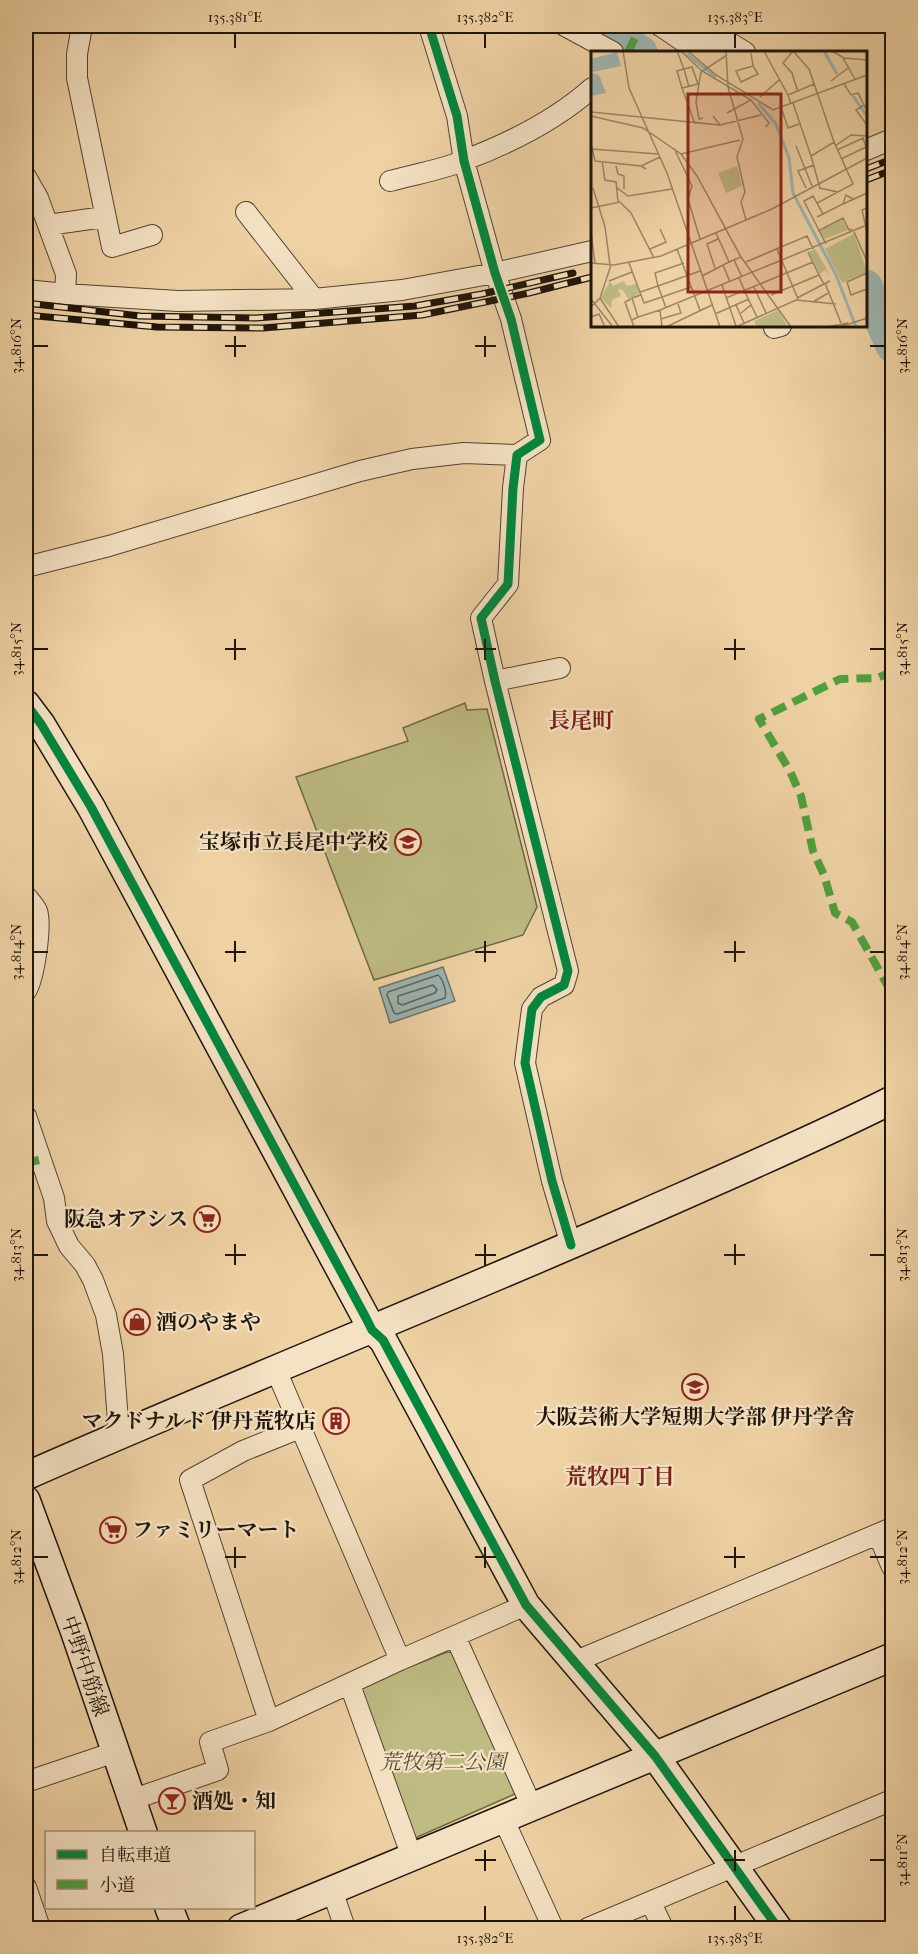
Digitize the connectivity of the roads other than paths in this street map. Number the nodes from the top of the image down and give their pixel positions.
1 (82, 26) edge
2 (429, 26) edge
3 (565, 26) edge
4 (660, 26) edge
5 (715, 28) edge
6 (611, 51) edge
7 (719, 51) edge
8 (745, 51) edge
9 (591, 89) edge
10 (892, 140) edge
11 (867, 150) edge
12 (464, 161) junction
13 (26, 177) edge
14 (390, 181) dead end
15 (246, 212) dead end
16 (104, 217) junction
17 (48, 225) junction
18 (152, 235) dead end
19 (591, 251) edge
20 (495, 273) junction
21 (26, 290) edge
22 (65, 294) junction
23 (314, 299) junction
24 (517, 455) junction
25 (26, 567) edge
26 (560, 668) dead end
27 (495, 681) junction
28 (26, 704) edge
29 (26, 896) edge
30 (26, 991) edge
31 (892, 1100) edge
32 (26, 1116) edge
33 (571, 1245) junction
34 (372, 1330) junction
35 (276, 1370) junction
36 (300, 1428) junction
37 (119, 1435) junction
38 (26, 1476) edge
39 (26, 1500) edge
40 (885, 1531) edge
41 (892, 1567) edge
42 (526, 1605) junction
43 (455, 1636) junction
44 (892, 1657) edge
45 (400, 1660) junction
46 (574, 1662) junction
47 (350, 1684) junction
48 (269, 1720) junction
49 (115, 1752) junction
50 (655, 1756) junction
51 (26, 1782) edge
52 (131, 1800) junction
53 (892, 1800) edge
54 (532, 1807) junction
55 (503, 1818) junction
56 (141, 1831) edge
57 (412, 1857) junction
58 (733, 1867) junction
59 (332, 1890) junction
60 (27, 1897) edge
61 (651, 1903) junction
62 (169, 1909) edge
63 (40, 1929) edge
64 (177, 1929) edge
65 (241, 1929) edge
66 (345, 1929) edge
67 (553, 1929) edge
68 (588, 1929) edge
69 (663, 1929) edge
70 (778, 1929) edge

1 - 16 street
2 - 12 street
3 - 6 street
4 - 5 street
4 - 7 street
5 - 8 street
9 - 12 street
10 - 11 street
12 - 14 street
12 - 20 street
13 - 17 street
15 - 23 street
16 - 17 street
16 - 18 street
17 - 22 street
19 - 20 street
20 - 23 street
20 - 24 street
21 - 22 street
22 - 23 street
24 - 25 street
24 - 27 street
26 - 27 street
27 - 33 street
28 - 34 street
29 - 30 street
31 - 33 street
32 - 37 street
33 - 34 street
34 - 35 street
34 - 42 street
35 - 36 street
35 - 37 street
36 - 45 street
36 - 48 street
37 - 38 street
39 - 49 street, 中野中筋線
40 - 41 street
40 - 46 street
42 - 43 street
42 - 46 street
43 - 45 street
43 - 54 street
44 - 50 street
45 - 47 street
46 - 50 street
47 - 48 street
47 - 57 street
48 - 52 street
49 - 51 street
49 - 52 street, 中野中筋線
50 - 54 street
50 - 58 street
52 - 56 street, 中野中筋線
53 - 58 street
54 - 55 street
55 - 57 street
55 - 67 street
57 - 59 street
58 - 61 street
58 - 70 street
59 - 65 street
59 - 66 street
60 - 63 street
61 - 68 street
61 - 69 street
62 - 64 street

